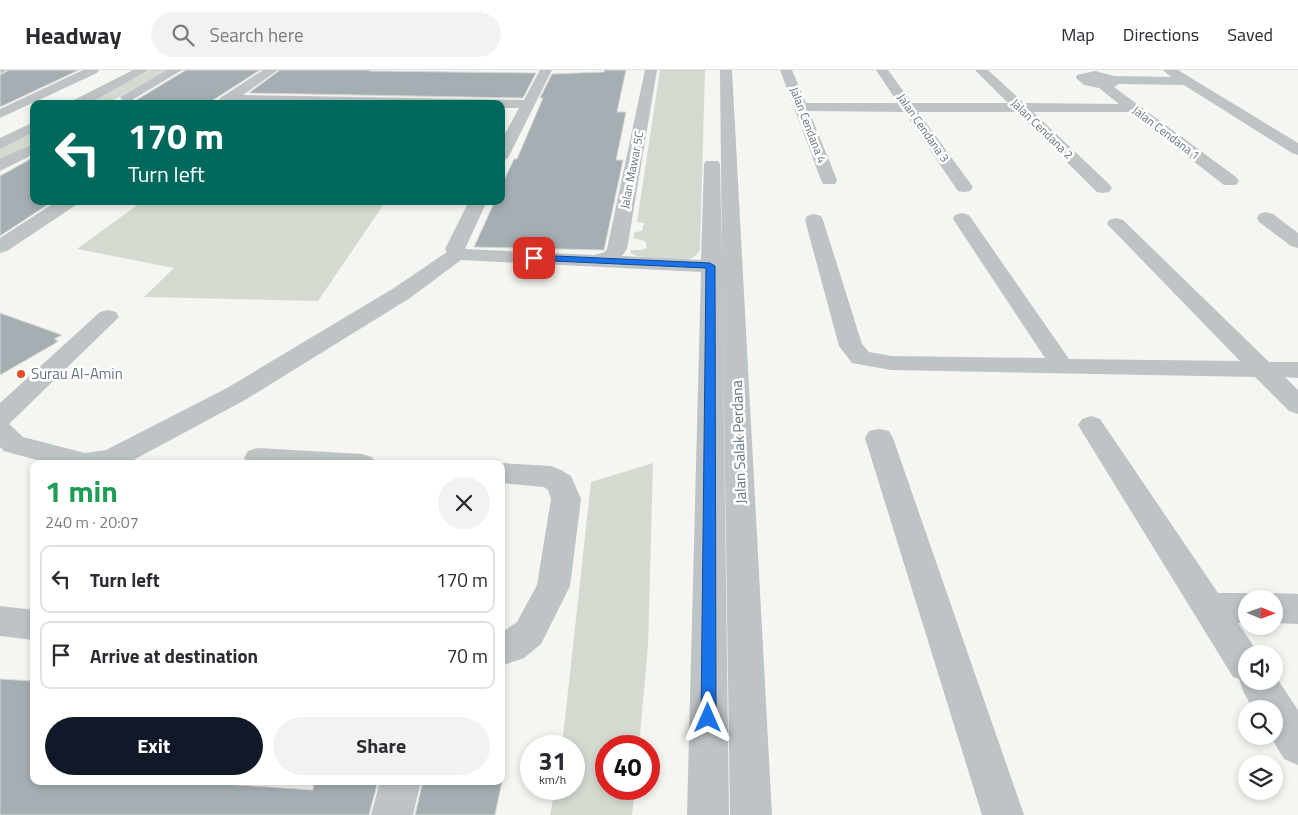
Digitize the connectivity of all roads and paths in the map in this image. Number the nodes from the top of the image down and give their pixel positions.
1 (93, 70) edge
2 (143, 70) edge
3 (176, 70) edge
4 (272, 70) edge
5 (546, 70) edge
6 (650, 70) edge
7 (712, 70) edge
8 (726, 70) edge
9 (786, 70) edge
10 (882, 70) edge
11 (980, 70) edge
12 (1169, 70) edge
13 (1087, 73) edge
14 (1186, 81) junction
15 (1107, 82) junction
16 (85, 100) edge
17 (121, 100) edge
18 (226, 100) edge
19 (505, 104) edge
20 (529, 104) junction
21 (800, 107) junction
22 (908, 108) junction
23 (1020, 108) junction
24 (1133, 108) junction
25 (712, 109) dead end
26 (0, 114) edge
27 (30, 128) edge
28 (0, 144) edge
29 (505, 147) edge
30 (712, 149) dead end
31 (30, 150) edge
32 (1298, 150) edge
33 (0, 166) edge
34 (829, 180) dead end
35 (1230, 181) dead end
36 (964, 187) dead end
37 (1103, 188) dead end
38 (64, 205) edge
39 (476, 205) edge
40 (1266, 218) dead end
41 (962, 219) dead end
42 (814, 220) dead end
43 (1116, 224) dead end
44 (1298, 242) edge
45 (0, 247) edge
46 (458, 247) junction
47 (600, 260) junction
48 (722, 266) junction
49 (108, 317) dead end
50 (1062, 366) junction
51 (1261, 369) junction
52 (1298, 370) edge
53 (1298, 405) edge
54 (0, 418) edge
55 (1091, 425) dead end
56 (0, 431) edge
57 (879, 438) dead end
58 (258, 458) dead end
59 (74, 460) edge
60 (105, 460) edge
61 (293, 460) edge
62 (505, 473) edge
63 (1209, 608) junction
64 (1238, 608) edge
65 (1283, 608) edge
66 (1298, 609) edge
67 (0, 621) edge
68 (30, 625) edge
69 (515, 641) edge
70 (1238, 653) edge
71 (1263, 690) edge
72 (1298, 745) edge
73 (400, 785) edge
74 (392, 815) edge
75 (708, 815) edge
76 (751, 815) edge
77 (1002, 815) edge

1 - 26 street
2 - 16 street
3 - 17 street
4 - 18 street
5 - 20 street
6 - 47 street, Jalan Mawar 5C
7 - 25 street
8 - 48 street, Jalan Salak Perdana
9 - 21 street, Jalan Cendana 4
10 - 22 street, Jalan Cendana 3
11 - 23 street, Jalan Cendana 2
12 - 14 street
13 - 15 street
14 - 15 street
14 - 32 street
15 - 24 street, Jalan Cendana 1
19 - 20 street
20 - 29 street
21 - 22 street
21 - 34 street, Jalan Cendana 4
22 - 23 street
22 - 36 street, Jalan Cendana 3
23 - 24 street
23 - 37 street, Jalan Cendana 2
24 - 35 street, Jalan Cendana 1
27 - 28 street
30 - 48 street, Jalan Salak Perdana
31 - 33 street
38 - 45 street
39 - 46 street
40 - 44 street
41 - 50 street
42 - 50 street
43 - 51 street
46 - 47 street
46 - 60 street
47 - 48 street
48 - 75 street, Jalan Salak Perdana
48 - 76 street, Jalan Salak Perdana
49 - 54 street
50 - 51 street
51 - 52 street
51 - 53 street
55 - 63 street
56 - 59 street
57 - 77 street
58 - 61 street
62 - 69 street
63 - 64 street
63 - 70 street
65 - 66 street
67 - 68 street
71 - 72 street
73 - 74 street

